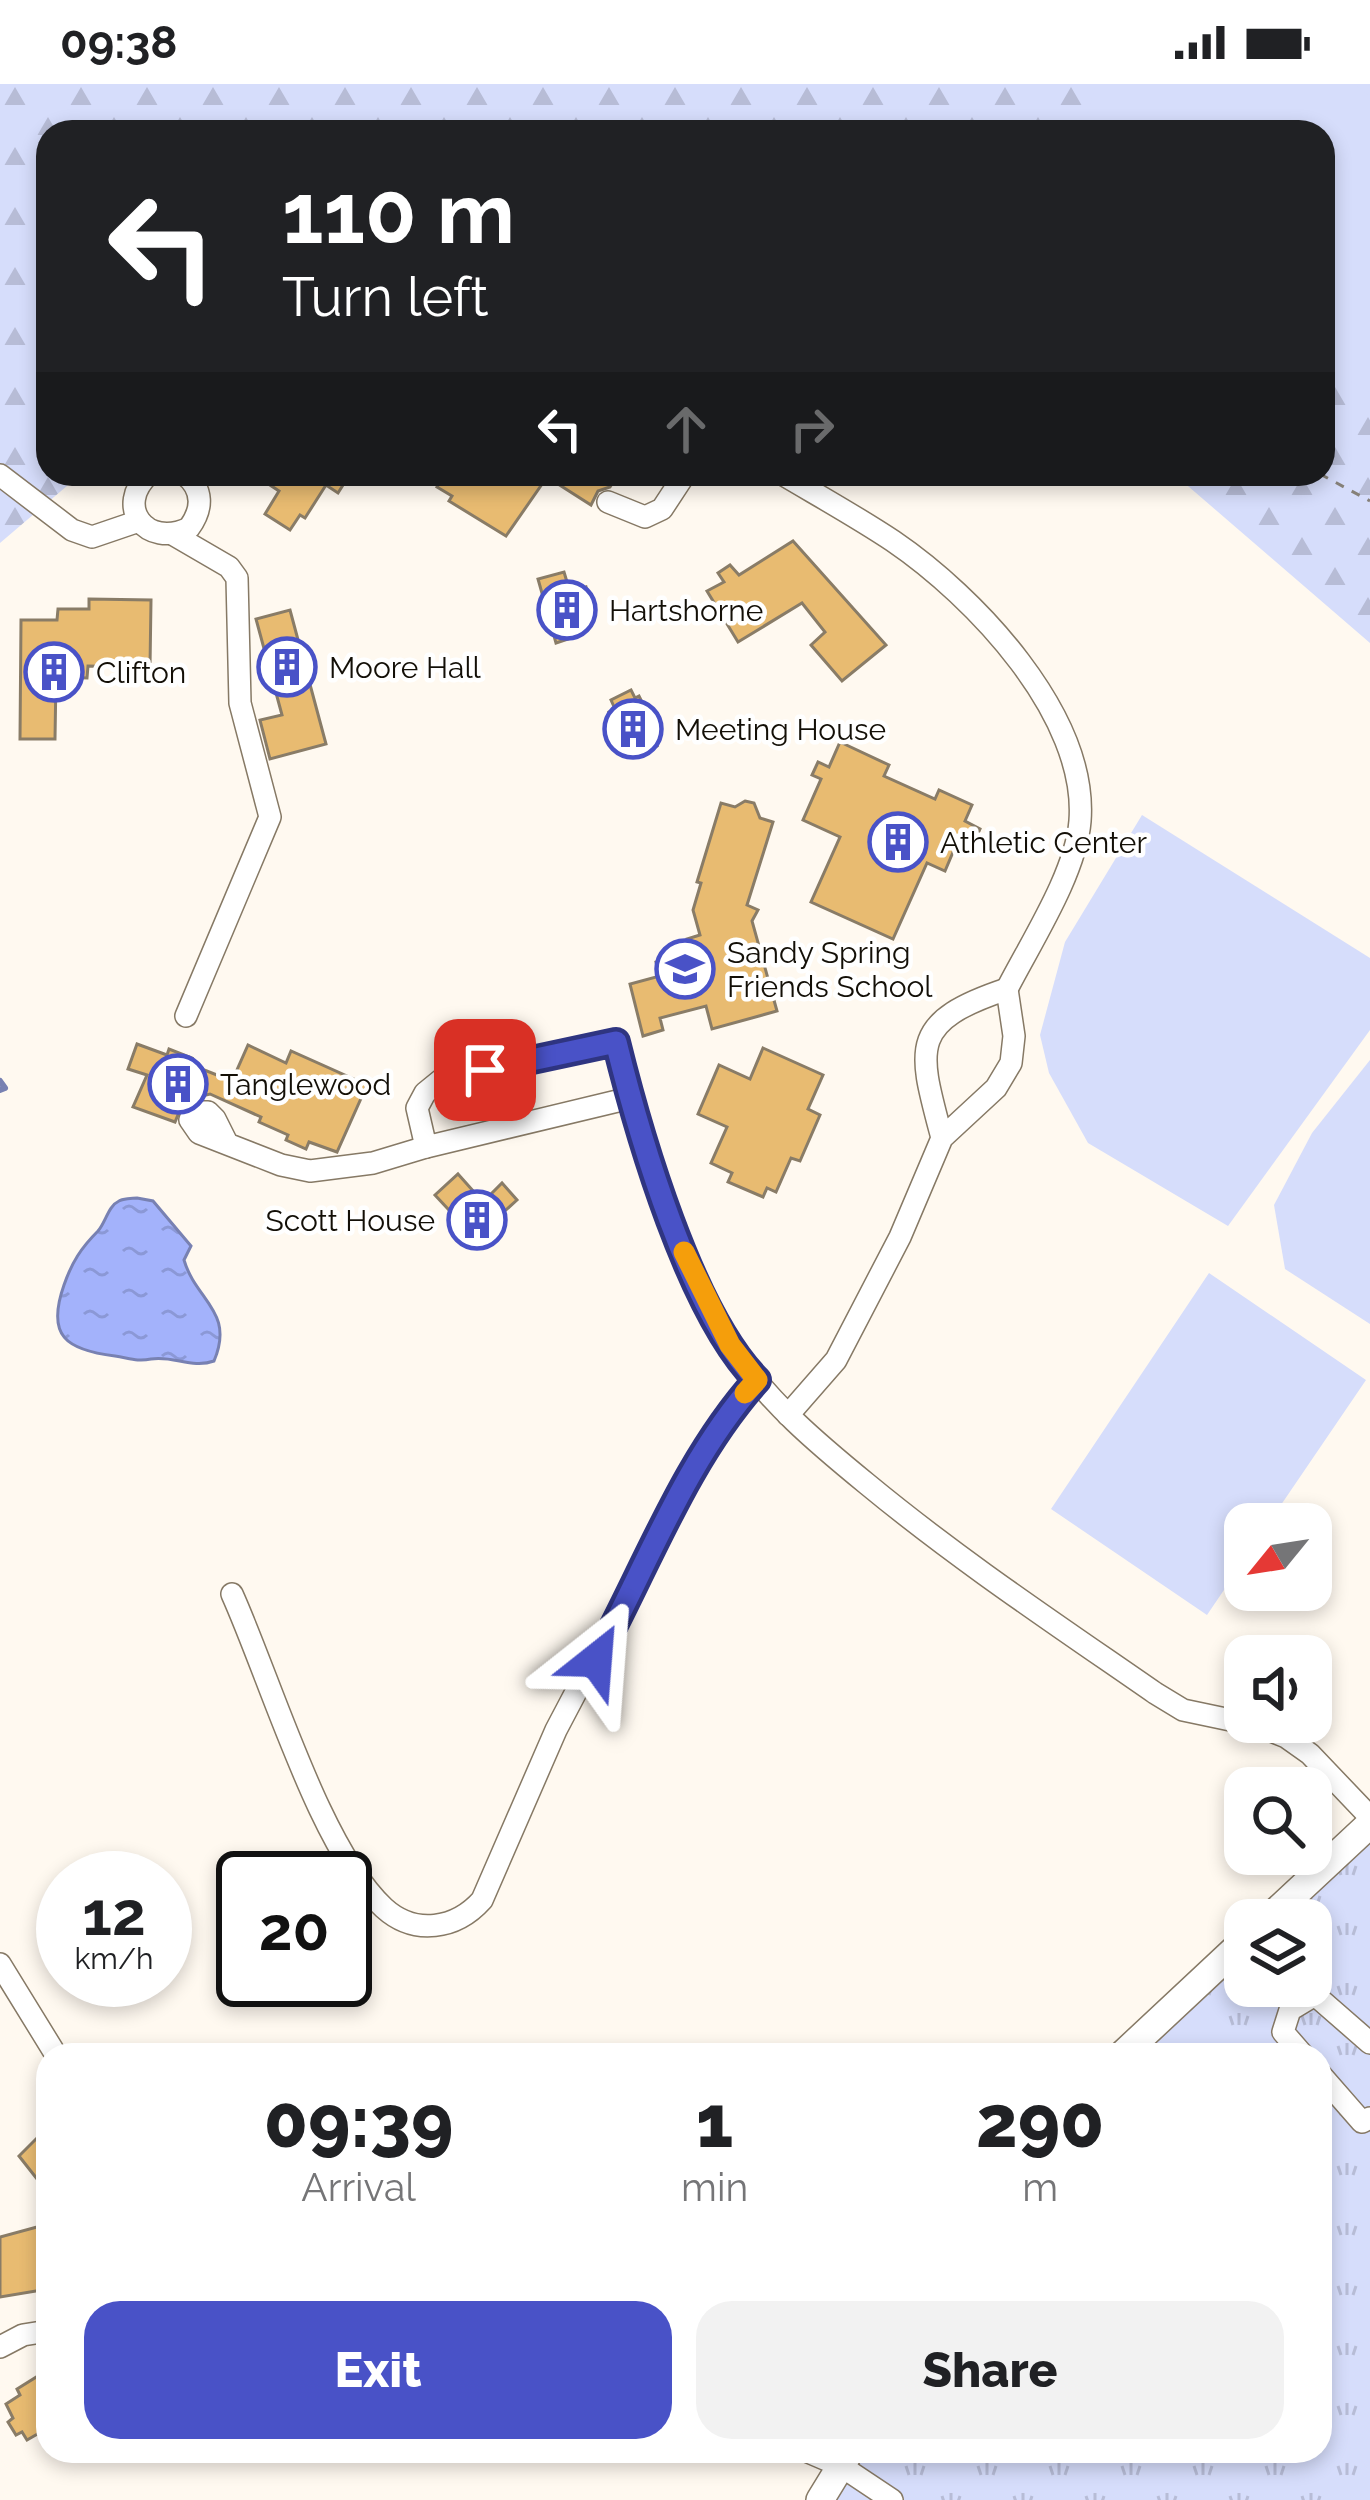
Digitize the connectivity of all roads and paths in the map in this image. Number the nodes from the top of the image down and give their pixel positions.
1 (0, 475) edge
2 (1335, 482) edge
3 (139, 486) edge
4 (195, 486) edge
5 (677, 486) edge
6 (802, 486) edge
7 (1370, 500) edge
8 (608, 502) dead end
9 (140, 520) junction
10 (174, 535) junction
11 (1007, 989) junction
12 (186, 1016) dead end
13 (630, 1098) junction
14 (942, 1138) junction
15 (226, 1141) dead end
16 (426, 1147) junction
17 (757, 1380) junction
18 (788, 1415) junction
19 (232, 1594) dead end
20 (1370, 1821) edge
21 (1289, 1899) edge
22 (1224, 1960) edge
23 (0, 1964) edge
24 (49, 2043) edge
25 (1135, 2043) edge
26 (1293, 2043) edge
27 (1370, 2043) edge
28 (1332, 2088) edge
29 (1370, 2118) edge
30 (36, 2333) edge
31 (0, 2347) edge
32 (842, 2463) edge
33 (851, 2463) edge
34 (820, 2500) edge
35 (892, 2500) edge

1 - 9 street
2 - 7 path
3 - 9 street
4 - 10 street
5 - 8 street
6 - 11 street
9 - 10 street
10 - 12 street
11 - 14 street
11 - 14 street
13 - 16 street
13 - 16 street
13 - 17 street
14 - 18 street
15 - 16 street
17 - 18 street
17 - 19 street
18 - 20 street
20 - 21 main road
22 - 25 main road
23 - 24 street
26 - 27 street
28 - 29 street
30 - 31 street
32 - 34 main road
33 - 35 street

